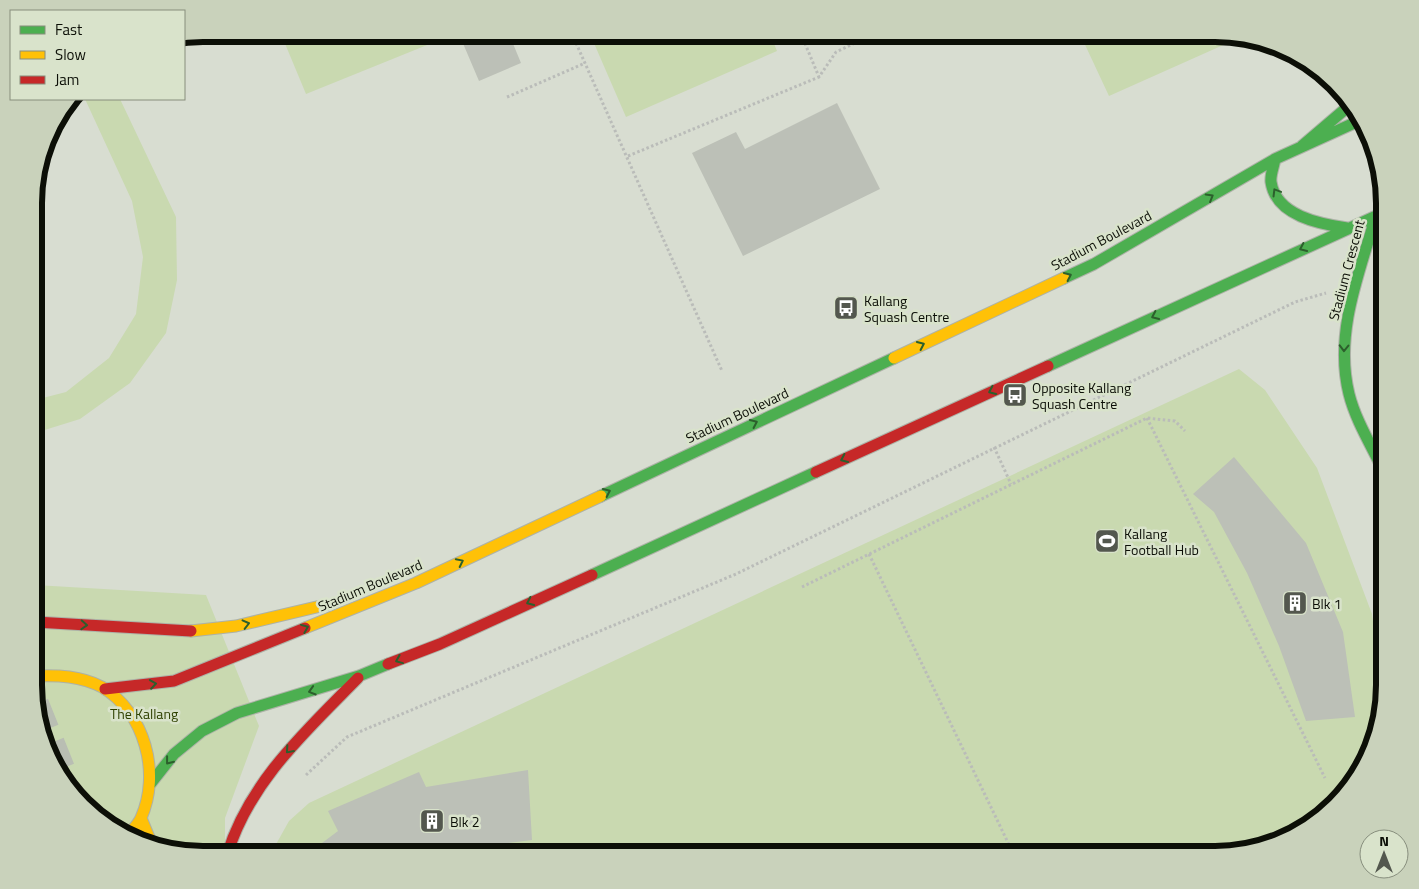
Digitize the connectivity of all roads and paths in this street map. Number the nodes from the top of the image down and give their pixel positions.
1 (576, 42) edge
2 (804, 42) edge
3 (857, 42) edge
4 (585, 63) junction
5 (819, 77) junction
6 (507, 97) dead end
7 (1346, 109) edge
8 (1355, 123) edge
9 (1302, 146) junction
10 (628, 156) junction
11 (1275, 160) junction
12 (1376, 216) edge
13 (1376, 226) edge
14 (1347, 228) junction
15 (1356, 284) junction
16 (722, 371) dead end
17 (1147, 418) junction
18 (1185, 431) dead end
19 (994, 447) junction
20 (1376, 454) edge
21 (1011, 484) junction
22 (869, 554) junction
23 (416, 583) junction
24 (802, 587) dead end
25 (42, 622) edge
26 (42, 675) edge
27 (359, 676) junction
28 (105, 689) junction
29 (304, 776) dead end
30 (1325, 778) dead end
31 (151, 783) junction
32 (141, 818) junction
33 (132, 830) edge
34 (149, 837) edge
35 (229, 846) edge
36 (1010, 846) edge

1 - 4 path
2 - 5 path
3 - 5 path
4 - 6 path
4 - 10 path
5 - 10 path
7 - 9 street
8 - 9 street, Stadium Boulevard
9 - 11 street, Stadium Boulevard
10 - 16 path
14 -> 11 street
23 -> 11 street, Stadium Boulevard
12 - 14 street, Stadium Boulevard
13 - 15 street, Stadium Crescent
14 -> 27 street, Stadium Boulevard
15 - 19 path
15 -> 20 street, Stadium Crescent
17 - 18 path
17 - 21 path
17 - 30 path
19 - 21 path
19 - 29 path
21 - 22 path
22 - 24 path
22 - 36 path
25 -> 23 street
28 -> 23 street, Stadium Boulevard
26 - 28 street, Stadium Boulevard
27 -> 31 street, Stadium Boulevard
27 -> 35 street
28 - 31 street, Stadium Boulevard
31 - 32 street, Stadium Boulevard
32 - 33 street, Stadium Boulevard
32 - 34 street

